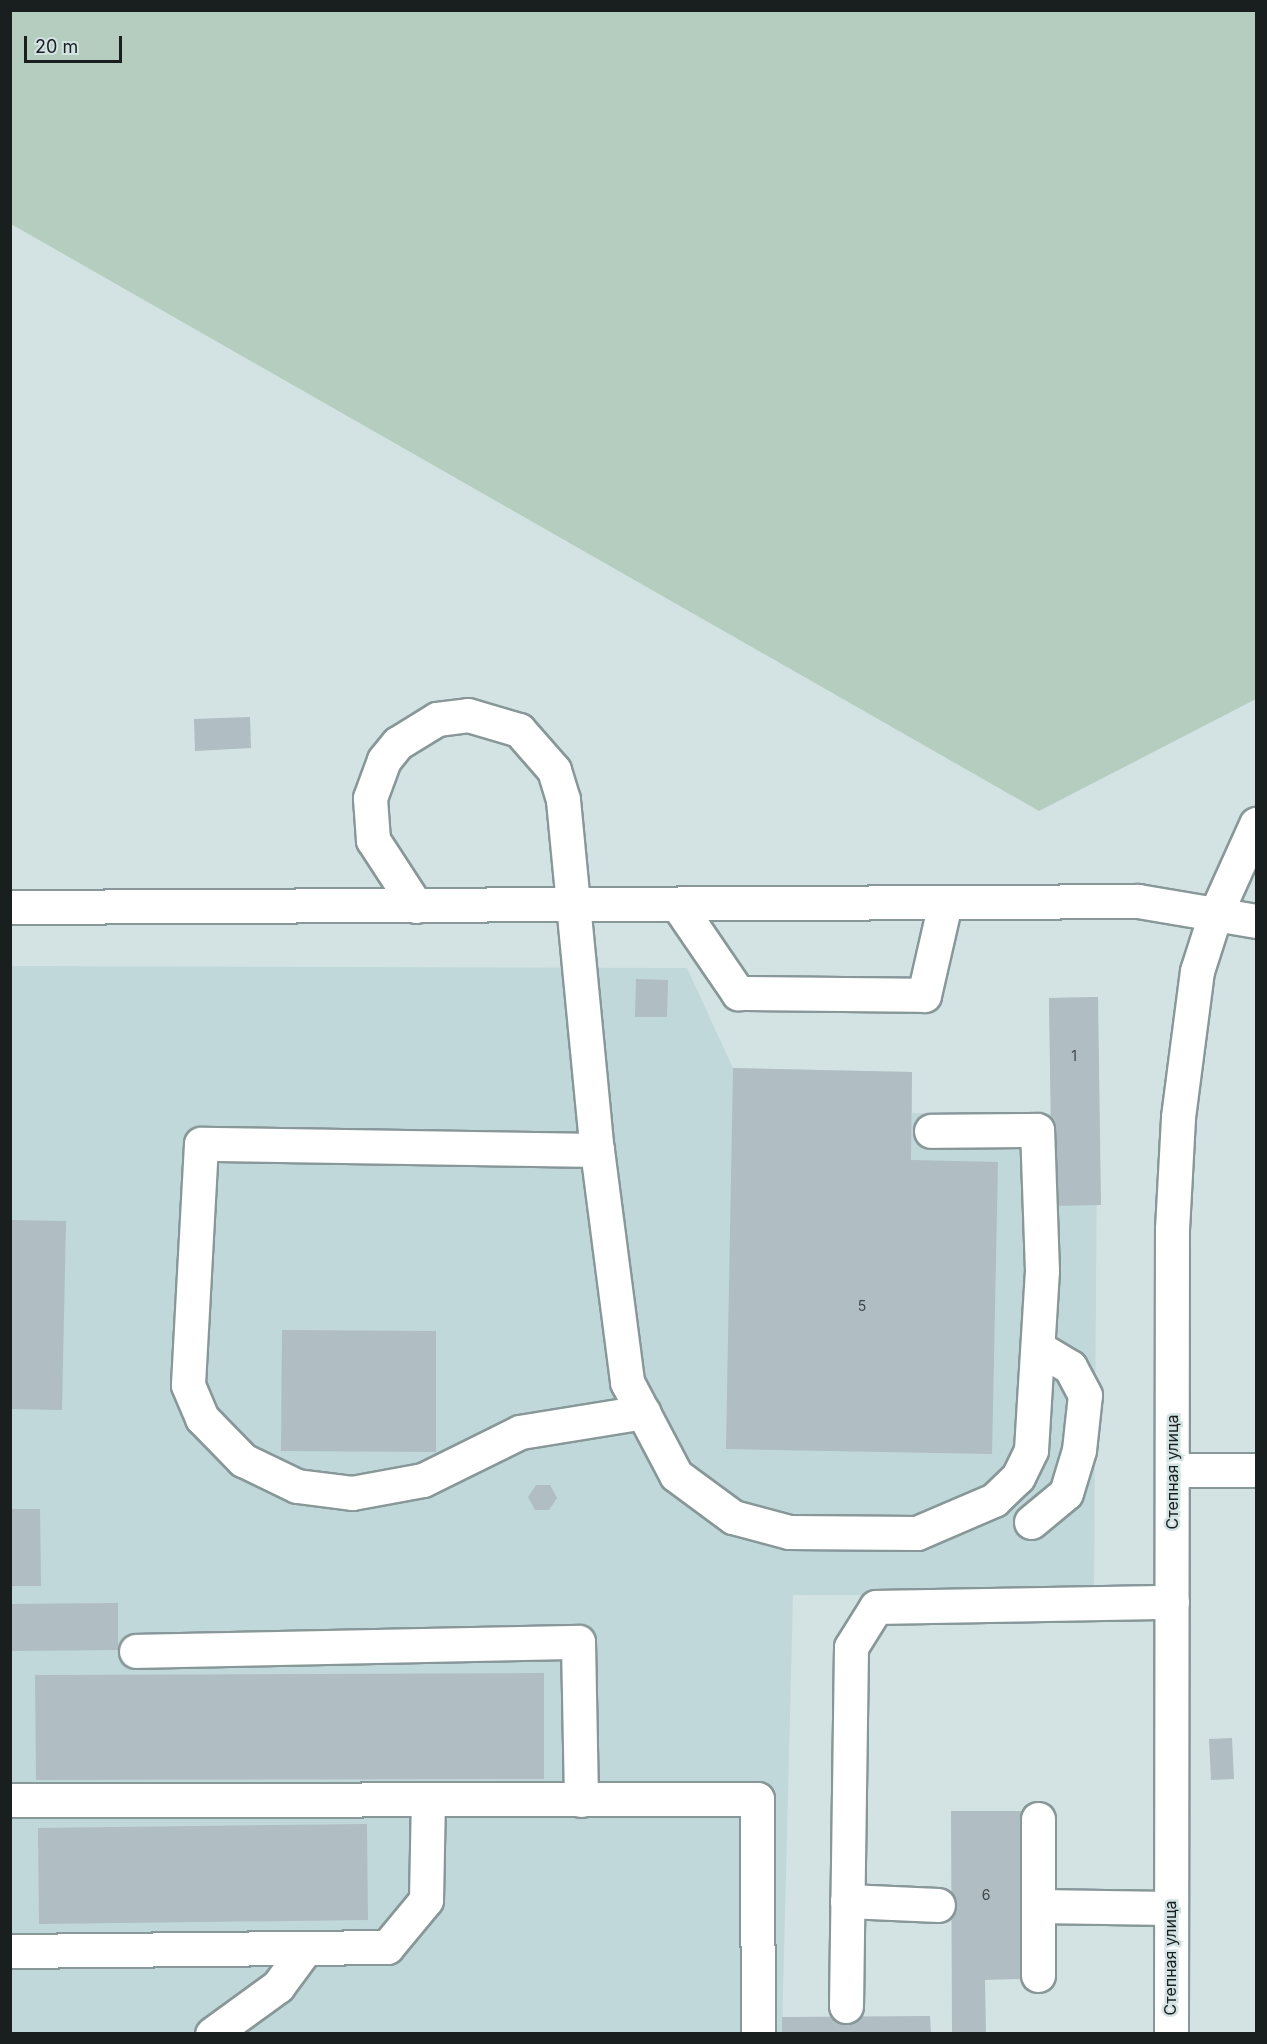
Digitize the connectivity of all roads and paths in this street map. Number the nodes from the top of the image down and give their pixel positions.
1 (1257, 824) edge
2 (945, 903) junction
3 (678, 905) junction
4 (10, 906) edge
5 (416, 906) junction
6 (575, 906) junction
7 (1215, 915) junction
8 (1257, 921) edge
9 (931, 1131) dead end
10 (597, 1150) junction
11 (1038, 1348) junction
12 (643, 1412) junction
13 (1172, 1470) junction
14 (1257, 1470) edge
15 (1031, 1522) dead end
16 (1172, 1602) junction
17 (136, 1651) dead end
18 (10, 1800) edge
19 (428, 1800) junction
20 (581, 1800) junction
21 (1038, 1819) dead end
22 (847, 1901) junction
23 (938, 1905) dead end
24 (1038, 1906) junction
25 (1170, 1908) junction
26 (306, 1948) junction
27 (10, 1951) edge
28 (1038, 1975) dead end
29 (846, 2006) dead end
30 (212, 2034) edge
31 (759, 2034) edge
32 (1171, 2034) edge

1 - 7 street, Степная улица
2 - 3 street
2 - 3 street
2 - 7 street
3 - 6 street
4 - 5 street
5 - 6 street
5 - 6 street
6 - 10 street
7 - 8 street
7 - 13 street, Степная улица
9 - 11 street
10 - 12 street
10 - 12 street
11 - 12 street
11 - 15 street
13 - 14 street
13 - 16 street, Степная улица
16 - 22 street
16 - 25 street, Степная улица
17 - 20 street
18 - 19 street
19 - 20 street
19 - 26 street
20 - 31 street
21 - 24 street
22 - 23 street
22 - 29 street
24 - 25 street
24 - 28 street
25 - 32 street, Степная улица
26 - 27 street
26 - 30 street

